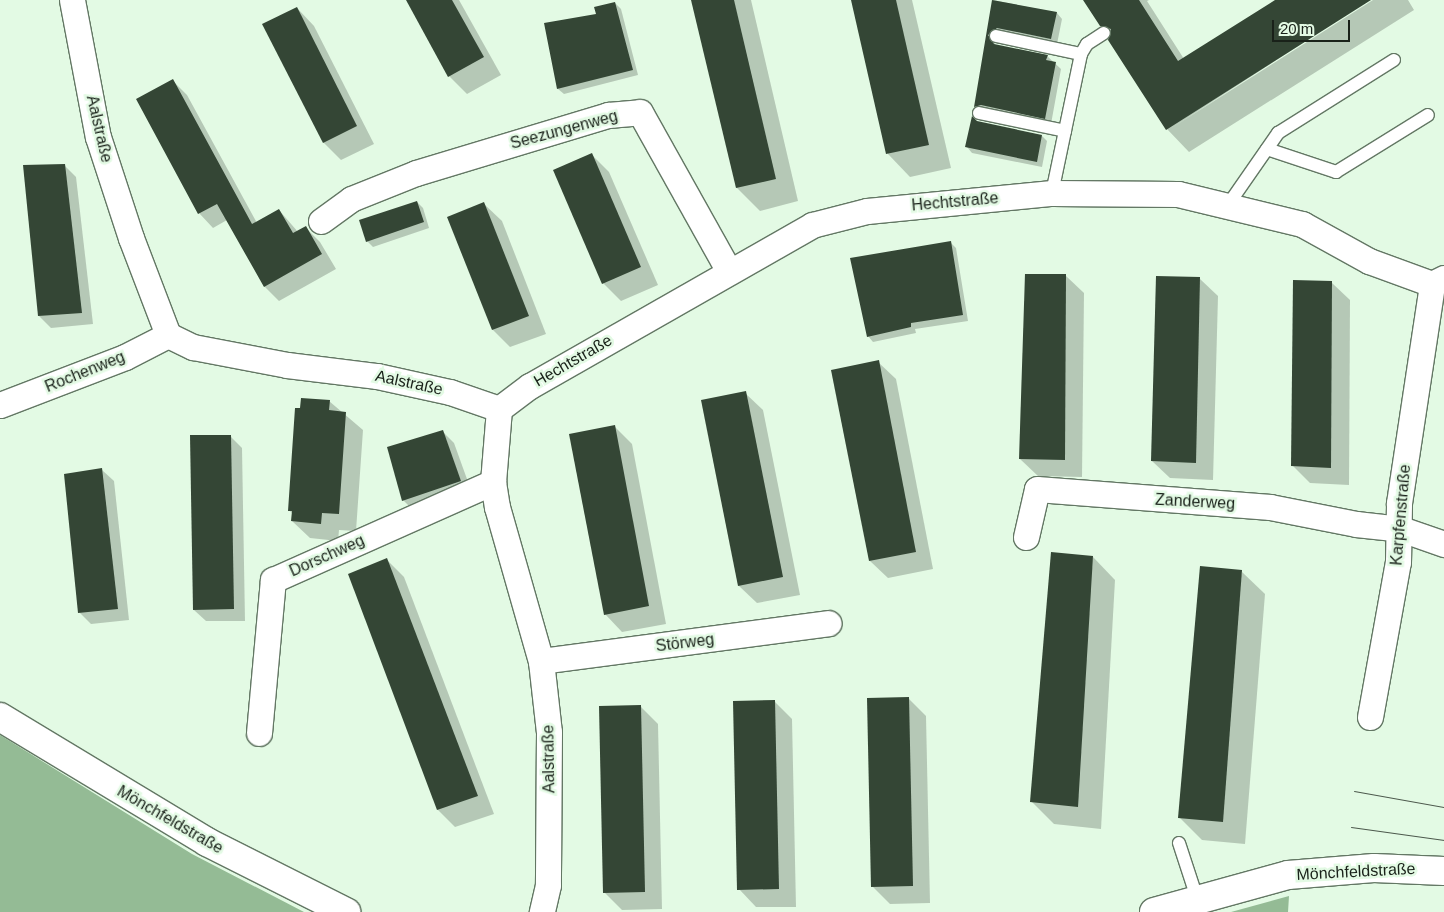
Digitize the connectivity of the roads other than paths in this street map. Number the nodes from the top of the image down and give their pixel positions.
1 (72, 0) edge
2 (1104, 33) dead end
3 (996, 36) dead end
4 (1081, 54) junction
5 (1394, 60) dead end
6 (979, 113) dead end
7 (1428, 115) dead end
8 (1065, 131) junction
9 (1266, 149) junction
10 (1052, 193) junction
11 (1228, 205) junction
12 (321, 221) dead end
13 (730, 271) junction
14 (1438, 281) edge
15 (168, 335) junction
16 (0, 405) edge
17 (499, 409) junction
18 (493, 482) junction
19 (1401, 529) junction
20 (1026, 538) dead end
21 (1444, 544) edge
22 (829, 623) dead end
23 (542, 661) junction
24 (0, 717) edge
25 (1370, 717) dead end
26 (260, 732) dead end
27 (1179, 843) dead end
28 (1444, 871) edge
29 (1197, 898) junction
30 (544, 910) edge
31 (346, 912) edge
32 (1154, 912) edge

1 - 15 street, Aalstraße
2 - 4 lane
3 - 4 lane
4 - 8 lane
5 - 9 lane
6 - 8 lane
7 - 9 lane
8 - 10 lane
9 - 11 lane
10 - 11 street, Hechtstraße
10 - 13 street, Hechtstraße
11 - 14 street, Hechtstraße
12 - 13 street, Seezungenweg
13 - 17 street, Hechtstraße
14 - 19 street, Karpfenstraße
15 - 16 street, Rochenweg
15 - 17 street, Aalstraße
17 - 18 street, Aalstraße
18 - 23 street, Aalstraße
18 - 26 street, Dorschweg
19 - 20 street, Zanderweg
19 - 21 street
19 - 25 street, Karpfenstraße
22 - 23 street, Störweg
23 - 30 street, Aalstraße
24 - 31 main road, Mönchfeldstraße
27 - 29 lane
28 - 29 main road, Mönchfeldstraße
29 - 32 main road, Mönchfeldstraße

